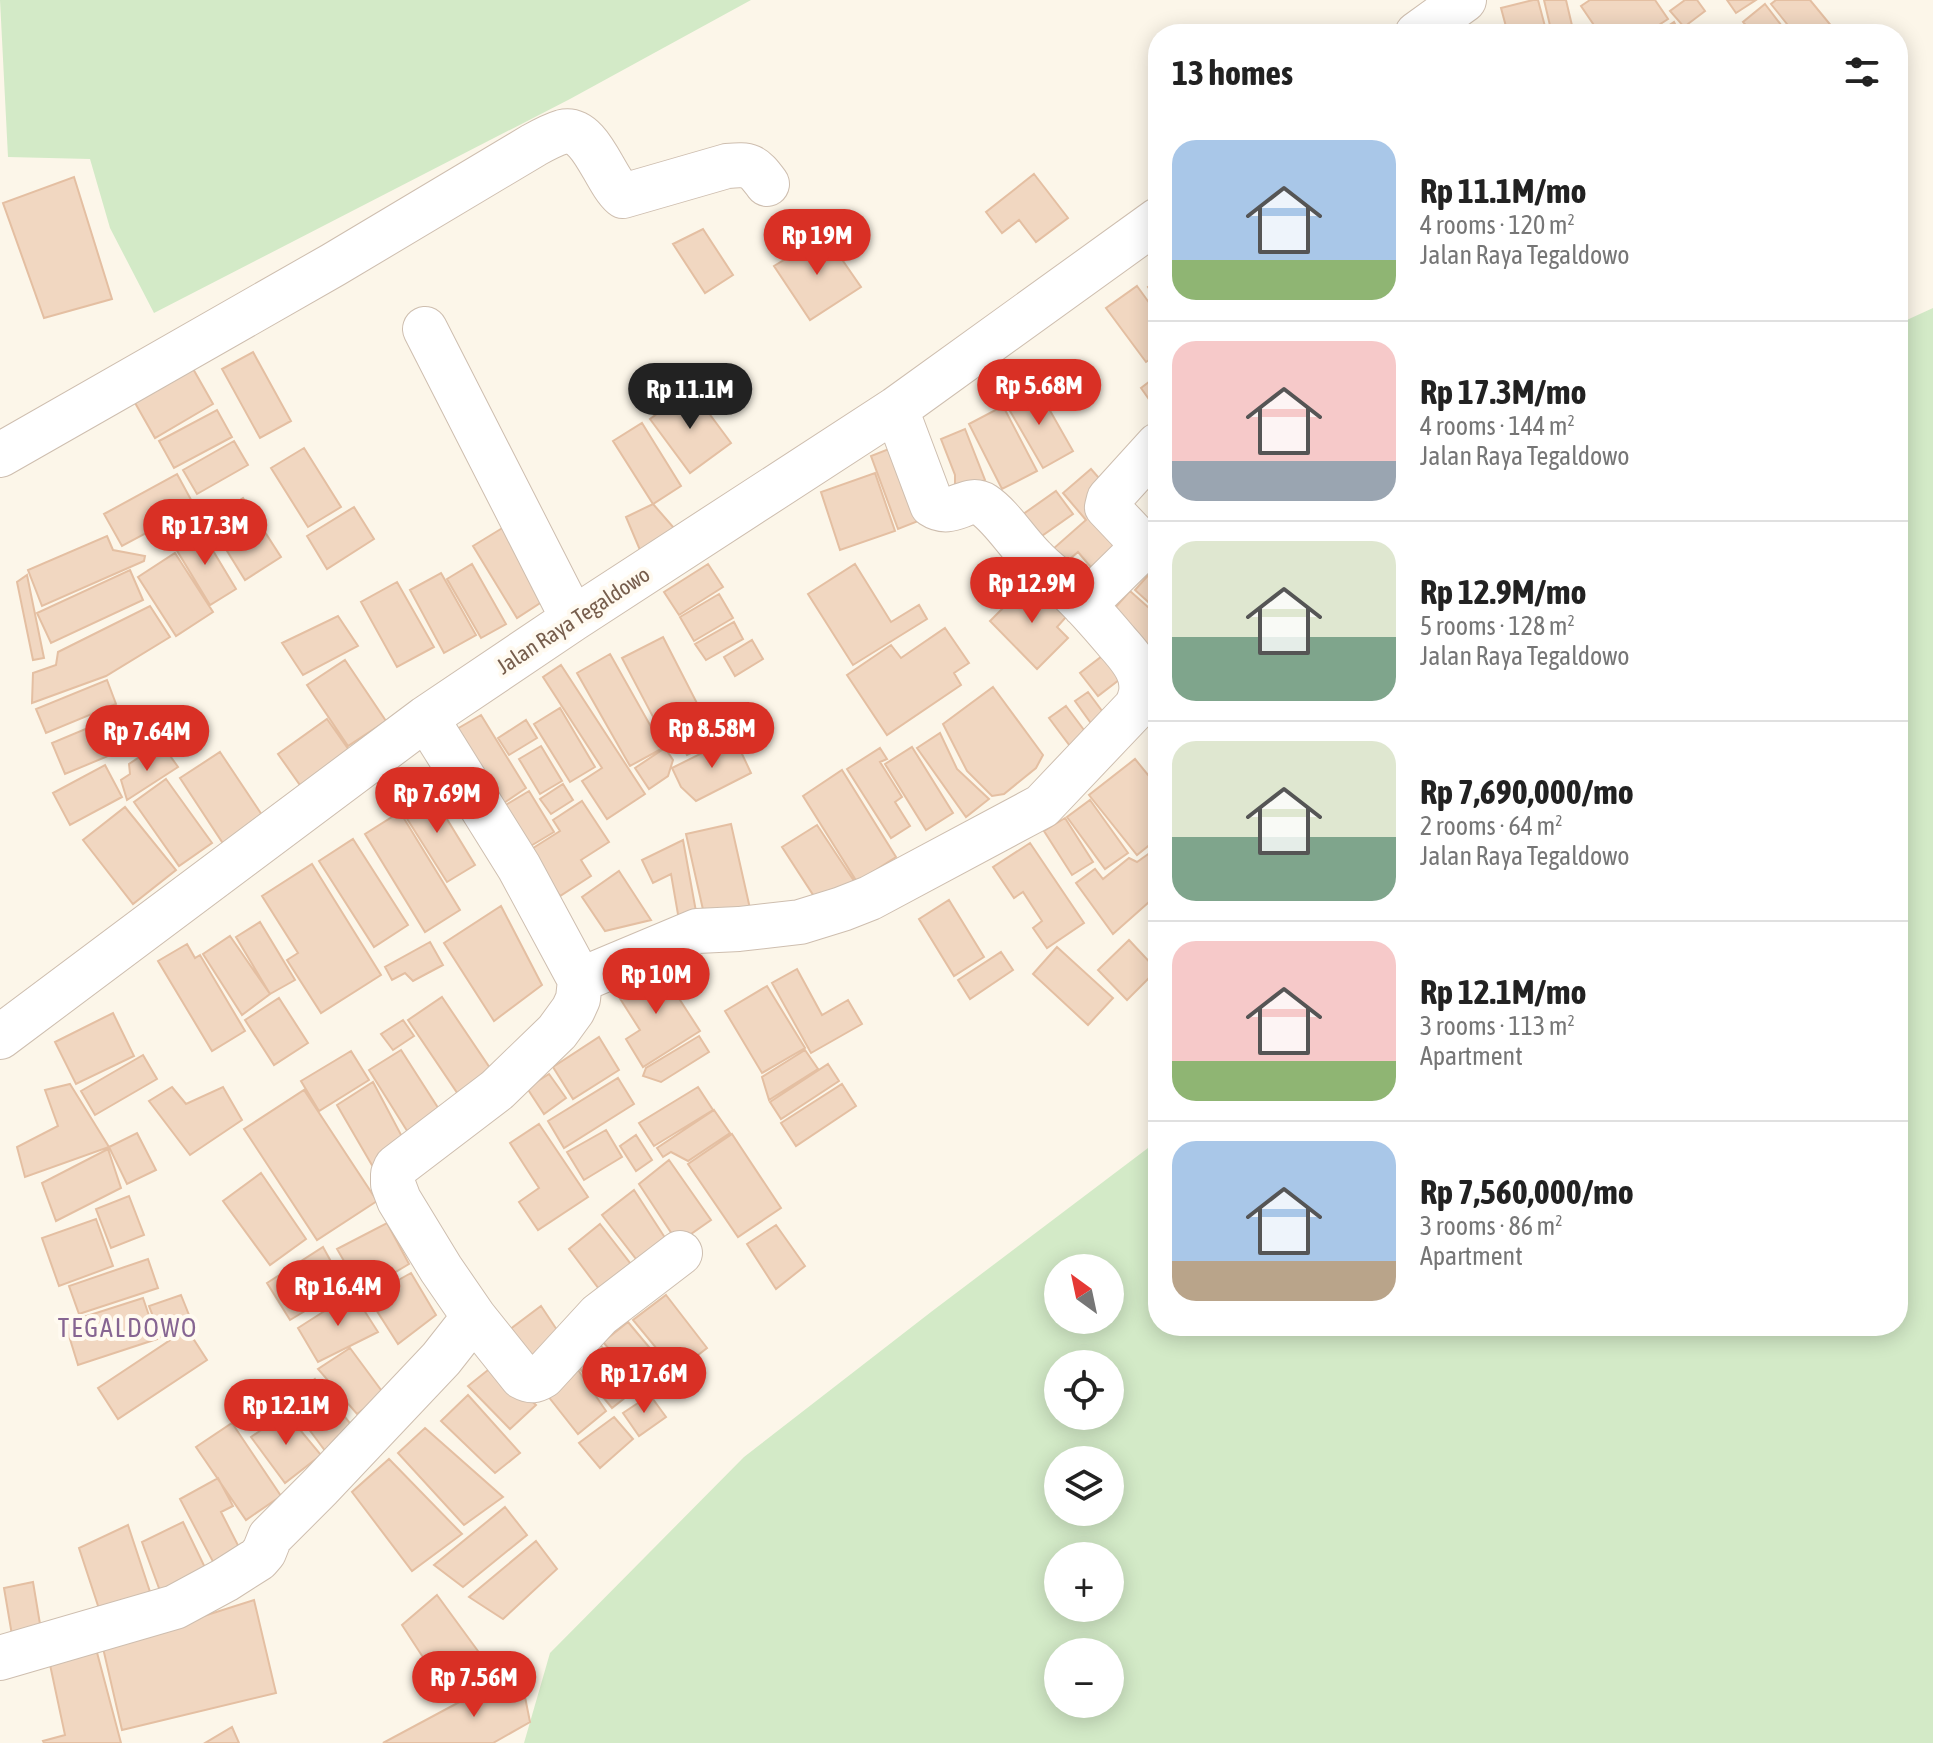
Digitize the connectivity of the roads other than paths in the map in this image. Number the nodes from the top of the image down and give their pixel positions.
1 (1464, 0) edge
2 (1431, 24) edge
3 (767, 184) dead end
4 (1148, 227) edge
5 (425, 329) dead end
6 (896, 409) junction
7 (1148, 443) edge
8 (0, 455) edge
9 (1084, 605) junction
10 (573, 619) junction
11 (426, 718) junction
12 (580, 980) junction
13 (0, 1037) edge
14 (680, 1253) dead end
15 (474, 1317) junction
16 (0, 1658) edge

1 - 2 street
3 - 8 street
4 - 6 street, Jalan Raya Tegaldowo
5 - 10 street
6 - 9 street
6 - 10 street, Jalan Raya Tegaldowo
7 - 9 street
9 - 12 street
10 - 11 street, Jalan Raya Tegaldowo
11 - 12 street
11 - 13 street, Jalan Raya Tegaldowo
12 - 15 street
14 - 15 street
15 - 16 street

